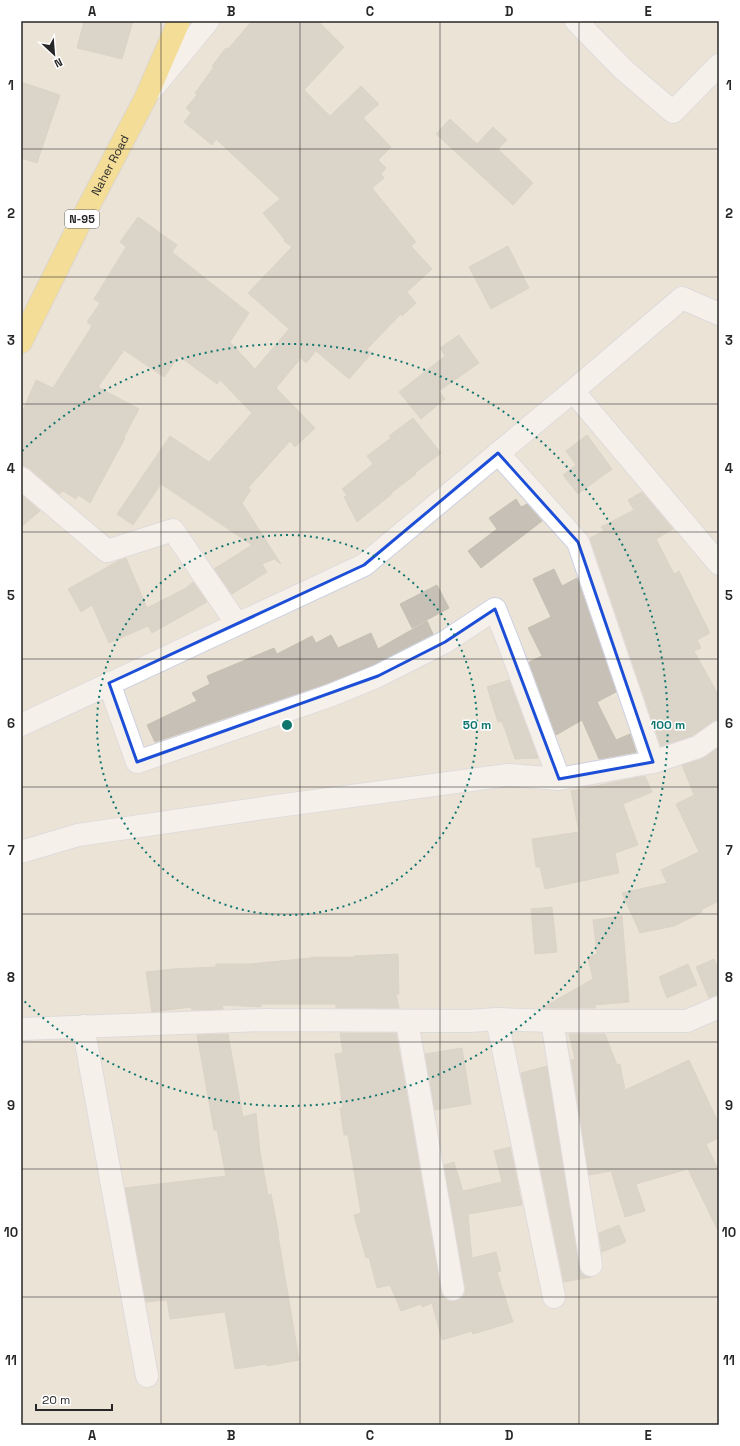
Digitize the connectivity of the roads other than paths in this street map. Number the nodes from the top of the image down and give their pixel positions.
1 (179, 21) edge
2 (208, 21) edge
3 (576, 21) edge
4 (719, 65) edge
5 (146, 97) junction
6 (719, 314) edge
7 (21, 342) edge
8 (573, 391) junction
9 (498, 453) junction
10 (21, 478) edge
11 (719, 564) edge
12 (237, 624) junction
13 (109, 683) junction
14 (21, 724) edge
15 (719, 732) edge
16 (653, 762) junction
17 (558, 779) junction
18 (21, 852) edge
19 (717, 1012) edge
20 (497, 1019) junction
21 (407, 1021) junction
22 (552, 1021) junction
23 (83, 1026) junction
24 (21, 1029) edge
25 (591, 1265) dead end
26 (453, 1289) dead end
27 (554, 1297) dead end
28 (147, 1376) dead end

1 - 5 main road
2 - 5 street, Naher Road / N-95
3 - 4 street
5 - 7 main road, Naher Road / N-95
6 - 8 street
8 - 9 street
8 - 11 street
9 - 12 street
9 - 16 street
10 - 12 street
12 - 13 street
13 - 14 street
13 - 17 street
15 - 16 street
16 - 17 street
17 - 18 street
19 - 22 street
20 - 21 street
20 - 22 street
20 - 27 street
21 - 23 street
21 - 26 street
22 - 25 street
23 - 24 street
23 - 28 street

